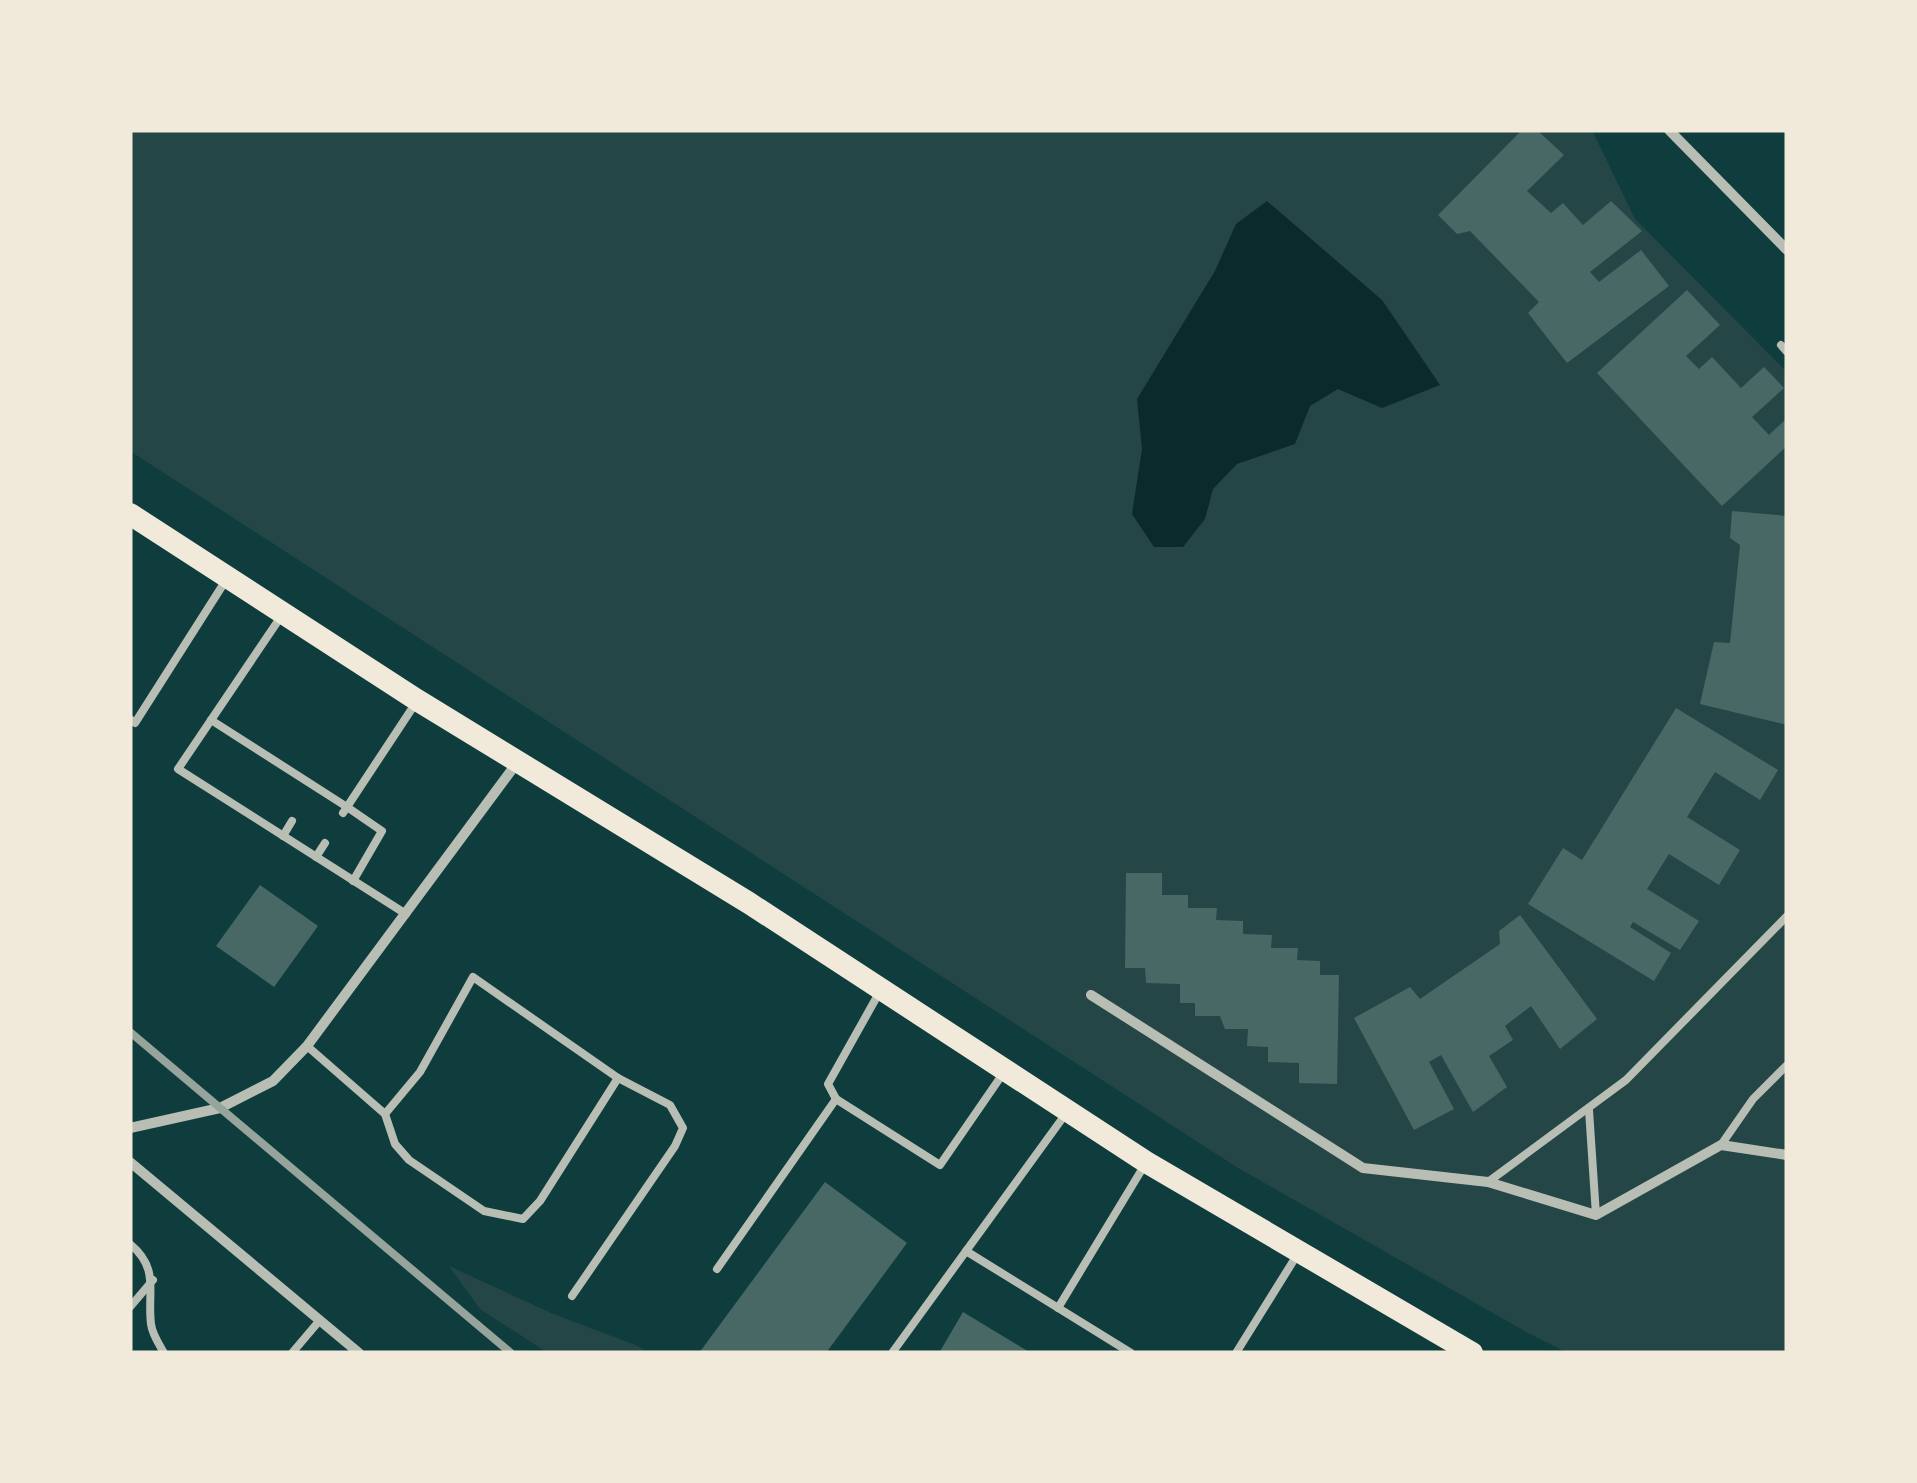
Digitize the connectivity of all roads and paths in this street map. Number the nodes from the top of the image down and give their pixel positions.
1 (1669, 130) edge
2 (1787, 250) edge
3 (133, 522) edge
4 (226, 579) junction
5 (282, 615) junction
6 (417, 700) junction
7 (130, 719) edge
8 (211, 720) junction
9 (520, 759) junction
10 (345, 810) junction
11 (292, 821) dead end
12 (283, 836) junction
13 (325, 843) dead end
14 (316, 857) junction
15 (353, 881) junction
16 (407, 914) junction
17 (1787, 916) edge
18 (880, 991) junction
19 (1091, 996) dead end
20 (307, 1046) junction
21 (1787, 1066) edge
22 (1004, 1072) junction
23 (618, 1078) junction
24 (836, 1099) junction
25 (1589, 1110) junction
26 (1067, 1112) junction
27 (385, 1114) junction
28 (130, 1128) edge
29 (1721, 1144) junction
30 (1787, 1155) edge
31 (130, 1162) edge
32 (1146, 1162) junction
33 (1488, 1182) junction
34 (1596, 1215) junction
35 (130, 1244) edge
36 (966, 1251) junction
37 (1298, 1253) junction
38 (717, 1269) dead end
39 (153, 1280) junction
40 (572, 1296) dead end
41 (130, 1306) edge
42 (1058, 1308) junction
43 (320, 1320) junction
44 (164, 1353) edge
45 (292, 1353) edge
46 (359, 1353) edge
47 (892, 1353) edge
48 (1131, 1353) edge
49 (1236, 1353) edge
50 (1472, 1353) edge

1 - 2 street
3 - 4 main road
4 - 5 main road
4 - 7 lane
5 - 6 main road
5 - 8 lane
6 - 9 main road
6 - 10 lane
8 - 10 lane
8 - 12 lane
9 - 16 street
9 - 18 main road
10 - 15 lane
11 - 12 lane
12 - 14 lane
13 - 14 lane
14 - 15 lane
15 - 16 lane
16 - 20 street
17 - 25 lane
18 - 22 main road
18 - 24 lane
19 - 33 street
20 - 27 lane
20 - 28 street
21 - 29 lane
22 - 24 lane
22 - 26 main road
23 - 27 lane
23 - 27 lane
23 - 40 lane
24 - 38 lane
25 - 33 lane
25 - 34 lane
26 - 32 main road
26 - 36 lane
29 - 30 street
29 - 34 street
31 - 43 street
32 - 37 main road
32 - 42 lane
33 - 34 street
35 - 39 lane
36 - 42 lane
36 - 47 lane
37 - 49 lane
37 - 50 main road
39 - 41 lane
39 - 44 lane
42 - 48 lane
43 - 45 lane
43 - 46 street

